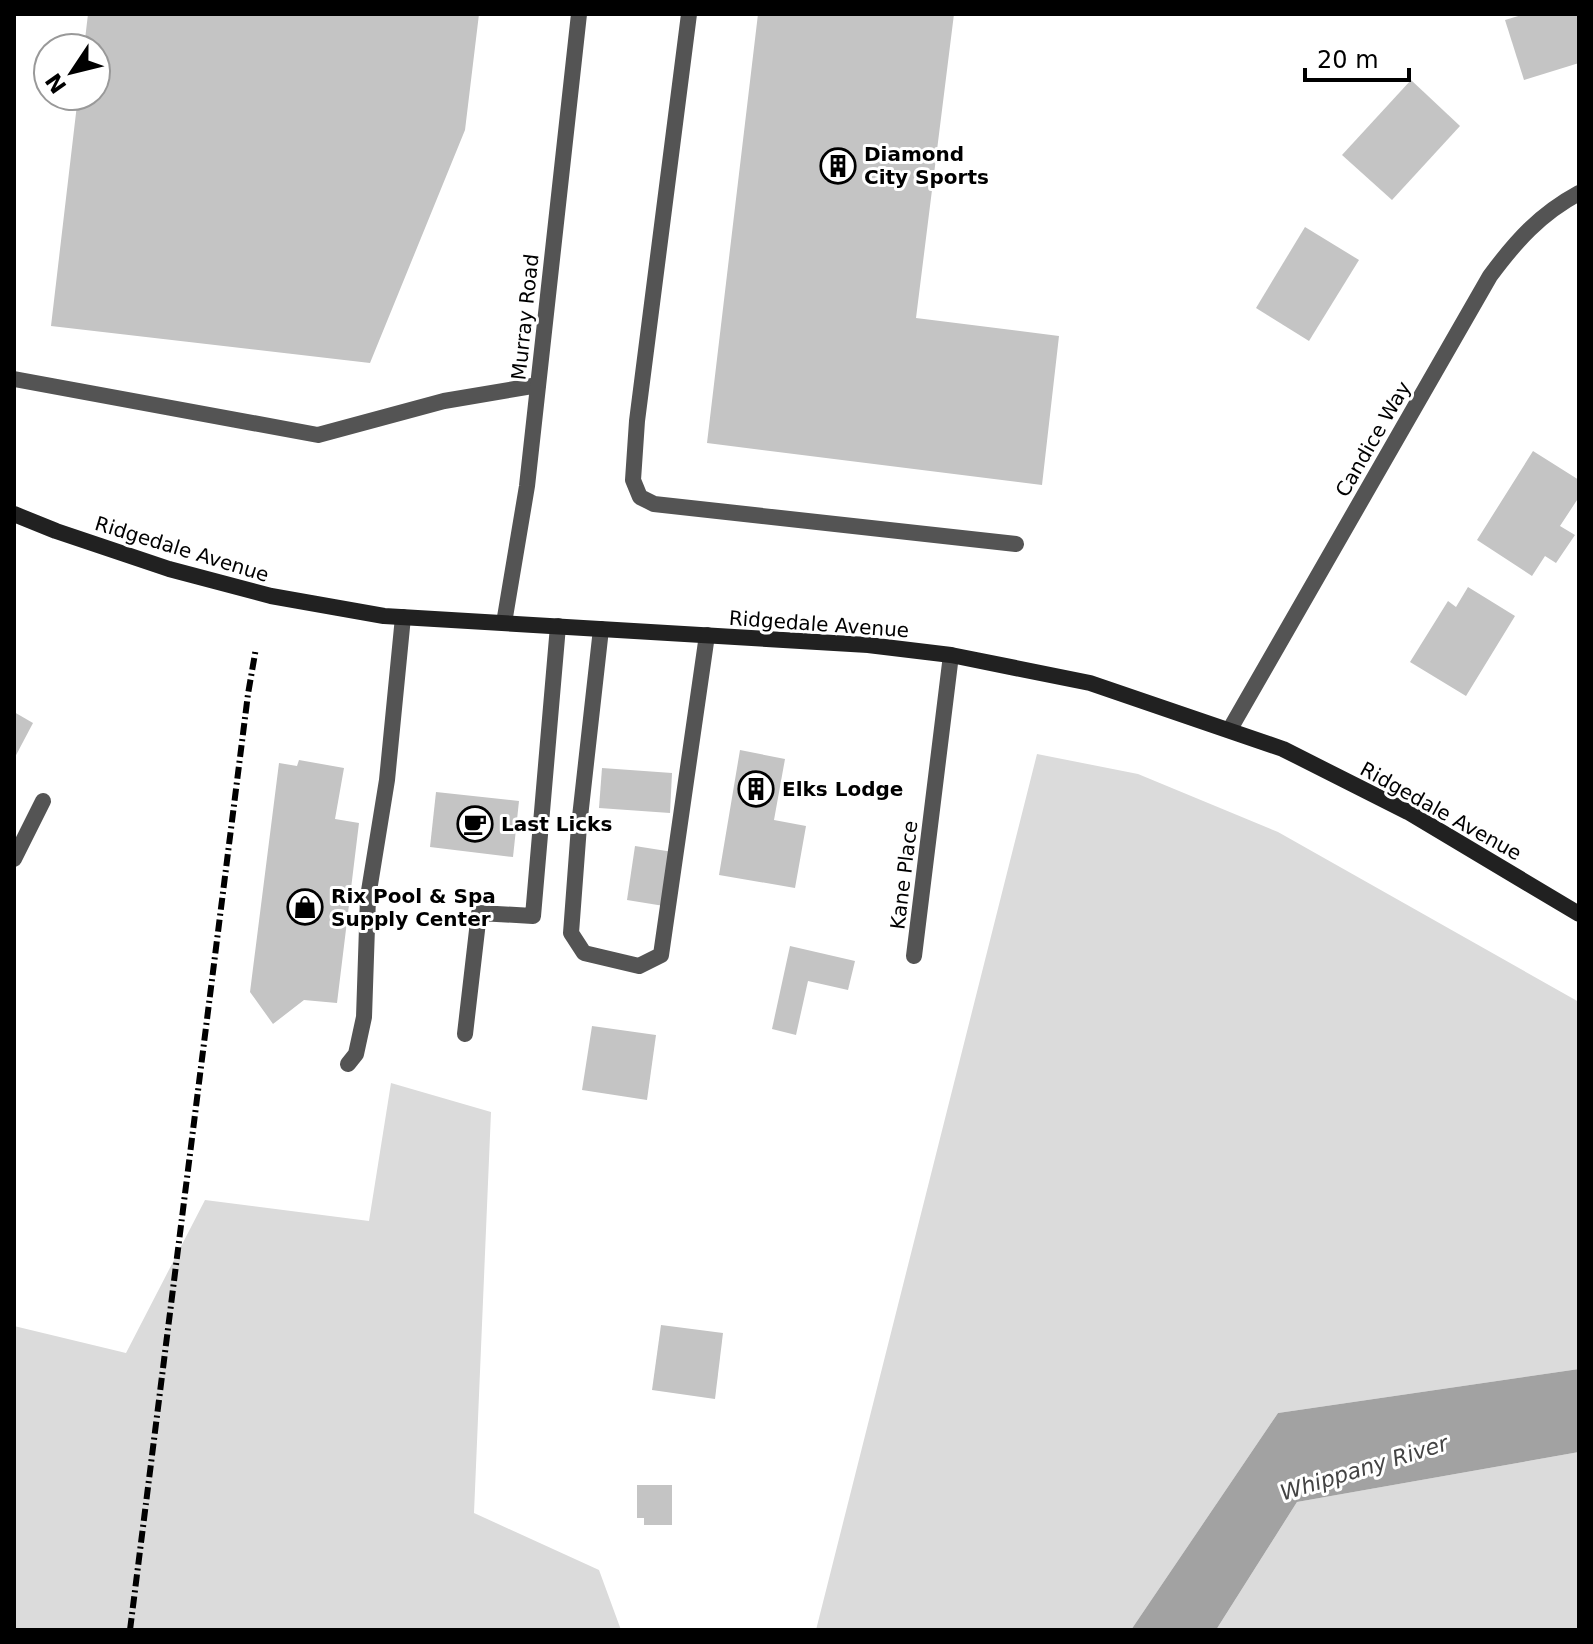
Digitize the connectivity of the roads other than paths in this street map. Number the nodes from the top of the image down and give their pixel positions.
1 (579, 14) edge
2 (689, 14) edge
3 (1579, 193) edge
4 (14, 379) edge
5 (538, 385) junction
6 (14, 514) edge
7 (1016, 544) dead end
8 (403, 617) junction
9 (504, 623) junction
10 (558, 626) junction
11 (601, 629) junction
12 (707, 635) junction
13 (951, 655) junction
14 (1230, 729) junction
15 (43, 801) dead end
16 (14, 859) edge
17 (1579, 914) edge
18 (914, 956) dead end
19 (465, 1034) dead end
20 (348, 1064) dead end

1 - 5 street, Murray Road
2 - 7 street
3 - 14 street, Candice Way
4 - 5 street
5 - 9 street, Murray Road
6 - 8 main road, Ridgedale Avenue
8 - 9 main road, Ridgedale Avenue
8 - 20 street
9 - 10 main road, Ridgedale Avenue
10 - 11 main road, Ridgedale Avenue
10 - 19 street
11 - 12 main road, Ridgedale Avenue
11 - 12 street
12 - 13 main road, Ridgedale Avenue
13 - 14 main road, Ridgedale Avenue
13 - 18 street, Kane Place
14 - 17 main road, Ridgedale Avenue
15 - 16 street

